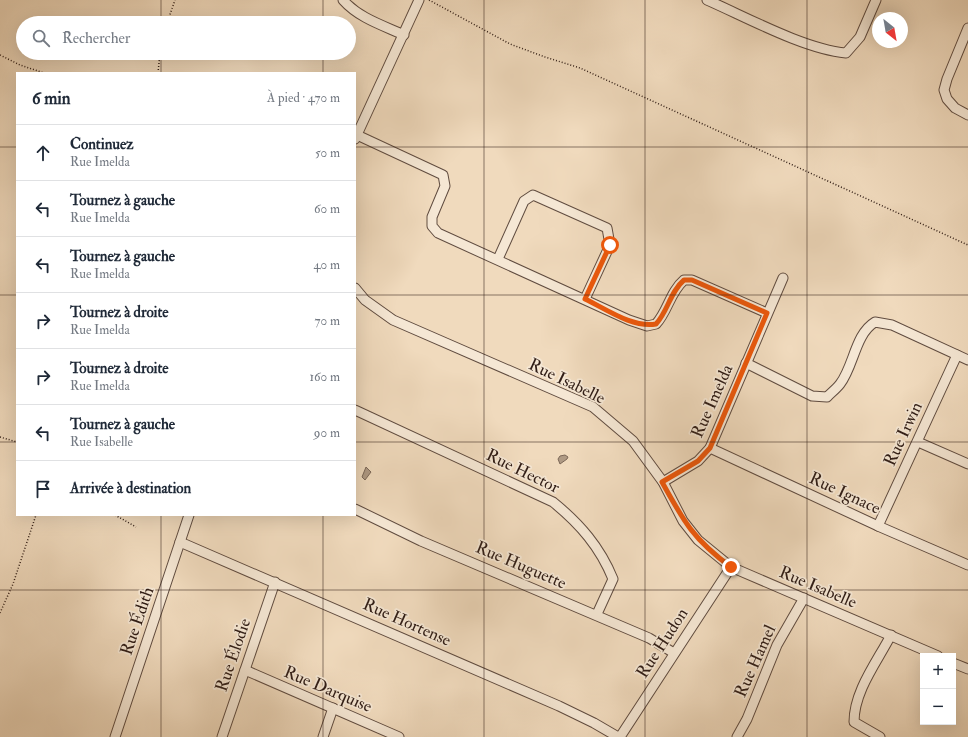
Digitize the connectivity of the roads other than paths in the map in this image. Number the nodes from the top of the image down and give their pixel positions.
1 (343, 0) edge
2 (419, 0) edge
3 (707, 0) edge
4 (876, 0) edge
5 (968, 28) edge
6 (404, 35) junction
7 (968, 114) edge
8 (356, 137) edge
9 (498, 260) junction
10 (783, 278) dead end
11 (356, 289) edge
12 (585, 299) junction
13 (767, 313) junction
14 (957, 355) junction
15 (968, 360) edge
16 (746, 363) junction
17 (356, 410) edge
18 (918, 442) junction
19 (710, 448) junction
20 (968, 464) edge
21 (662, 482) junction
22 (356, 509) edge
23 (189, 516) edge
24 (878, 526) junction
25 (180, 542) junction
26 (968, 565) edge
27 (731, 567) junction
28 (274, 582) junction
29 (804, 598) junction
30 (597, 614) junction
31 (891, 635) junction
32 (674, 653) junction
33 (931, 653) edge
34 (956, 664) edge
35 (968, 669) edge
36 (245, 670) junction
37 (333, 708) junction
38 (114, 737) edge
39 (222, 737) edge
40 (322, 737) edge
41 (399, 737) edge
42 (619, 737) edge
43 (737, 737) edge
44 (880, 737) edge

1 - 6 street
2 - 6 street
3 - 4 street
5 - 7 street
6 - 8 street
8 - 9 street
9 - 12 street
9 - 12 street
10 - 13 street, Rue Imelda
11 - 21 street, Rue Isabelle
12 - 13 street
13 - 16 street, Rue Imelda
14 - 15 street
14 - 16 street
14 - 18 street, Rue Irwin
16 - 19 street, Rue Imelda
17 - 30 street, Rue Hector
18 - 20 street
18 - 24 street, Rue Irwin
19 - 21 street, Rue Imelda
19 - 24 street, Rue Ignace
21 - 27 street, Rue Isabelle
22 - 30 street, Rue Huguette
23 - 25 street, Rue Édith
24 - 26 street, Rue Ignace
25 - 28 street, Rue Hortense
25 - 38 street, Rue Édith
27 - 29 street, Rue Isabelle
27 - 32 street, Rue Hudon
28 - 36 street, Rue Élodie
28 - 42 street, Rue Hortense
29 - 31 street, Rue Isabelle
29 - 43 street, Rue Hamel
30 - 32 street, Rue Huguette
31 - 33 street, Rue Isabelle
31 - 44 street
32 - 42 street, Rue Hudon
34 - 35 street
36 - 37 street, Rue Darquise
36 - 39 street, Rue Élodie
37 - 40 street
37 - 41 street, Rue Darquise

